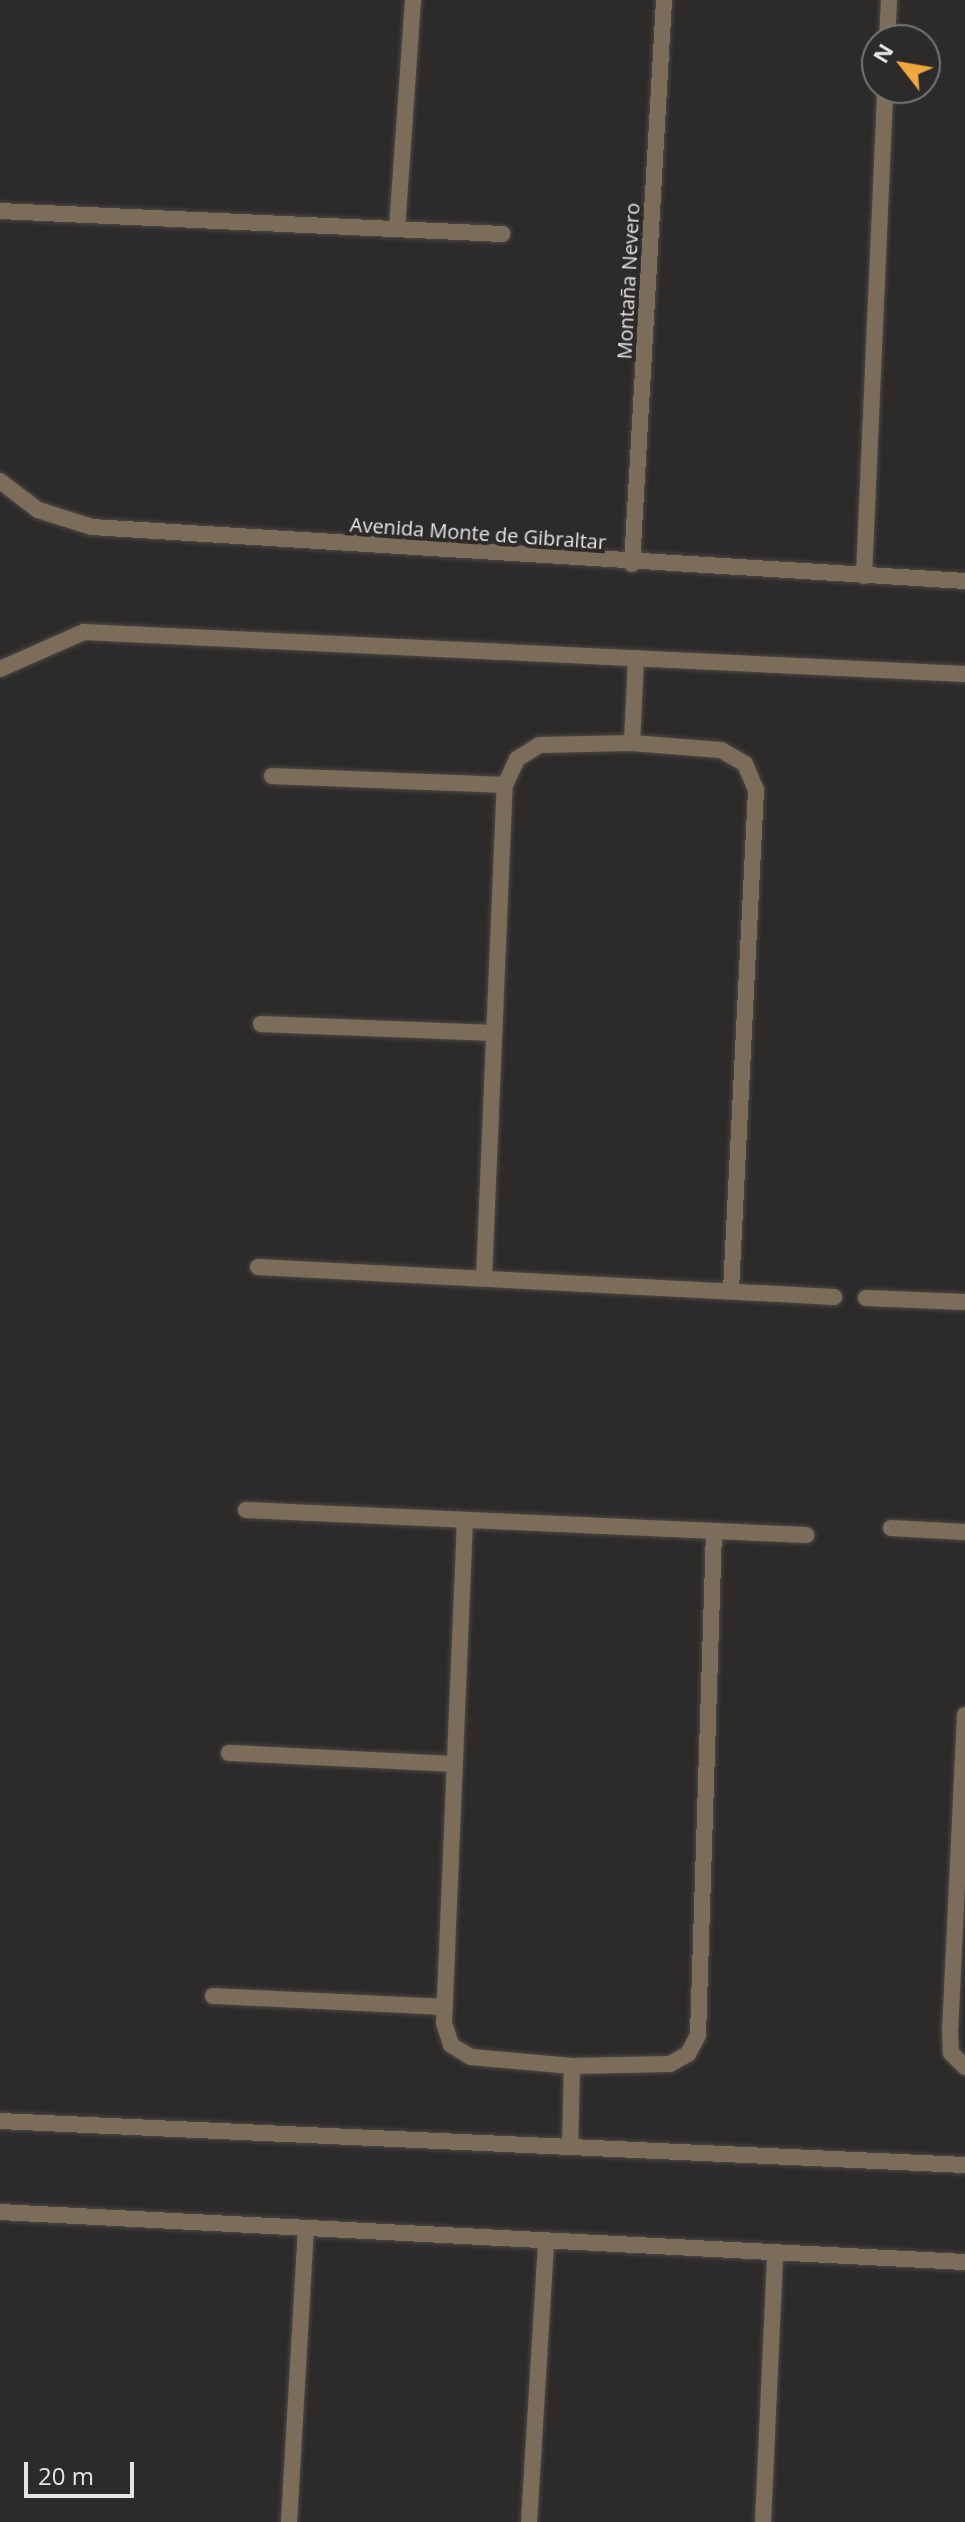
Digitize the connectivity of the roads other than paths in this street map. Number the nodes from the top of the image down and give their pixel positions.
1 (413, 0) edge
2 (664, 0) edge
3 (889, 0) edge
4 (888, 24) edge
5 (884, 104) edge
6 (0, 211) edge
7 (397, 229) junction
8 (502, 234) dead end
9 (0, 481) edge
10 (632, 564) junction
11 (864, 576) junction
12 (965, 581) edge
13 (636, 658) junction
14 (0, 669) edge
15 (965, 674) edge
16 (632, 743) junction
17 (272, 776) dead end
18 (505, 785) junction
19 (261, 1024) dead end
20 (494, 1033) junction
21 (258, 1267) dead end
22 (484, 1278) junction
23 (731, 1291) junction
24 (834, 1297) dead end
25 (866, 1298) dead end
26 (965, 1302) edge
27 (246, 1510) dead end
28 (465, 1520) junction
29 (891, 1528) dead end
30 (714, 1531) junction
31 (965, 1532) edge
32 (806, 1535) dead end
33 (965, 1715) edge
34 (229, 1753) dead end
35 (454, 1764) junction
36 (213, 1996) dead end
37 (444, 2007) junction
38 (572, 2066) junction
39 (965, 2067) edge
40 (0, 2121) edge
41 (570, 2147) junction
42 (965, 2165) edge
43 (0, 2212) edge
44 (306, 2231) junction
45 (546, 2242) junction
46 (775, 2253) junction
47 (965, 2262) edge
48 (289, 2522) edge
49 (529, 2522) edge
50 (763, 2522) edge

1 - 7 street
2 - 10 street, Montaña Nevero
3 - 4 street
5 - 11 street
6 - 7 street
7 - 8 street
9 - 10 street, Avenida Monte de Gibraltar
10 - 11 street, Avenida Monte de Gibraltar
11 - 12 street, Avenida Monte de Gibraltar
13 - 14 street
13 - 15 street
13 - 16 street
16 - 18 street
16 - 23 street
17 - 18 street
18 - 20 street
19 - 20 street
20 - 22 street
21 - 22 street
22 - 23 street
23 - 24 street
25 - 26 street
27 - 28 street
28 - 30 street
28 - 35 street
29 - 31 street
30 - 32 street
30 - 38 street
33 - 39 street
34 - 35 street
35 - 37 street
36 - 37 street
37 - 38 street
38 - 41 street
40 - 41 street
41 - 42 street
43 - 44 street
44 - 45 street
44 - 48 street
45 - 46 street
45 - 49 street
46 - 47 street
46 - 50 street

